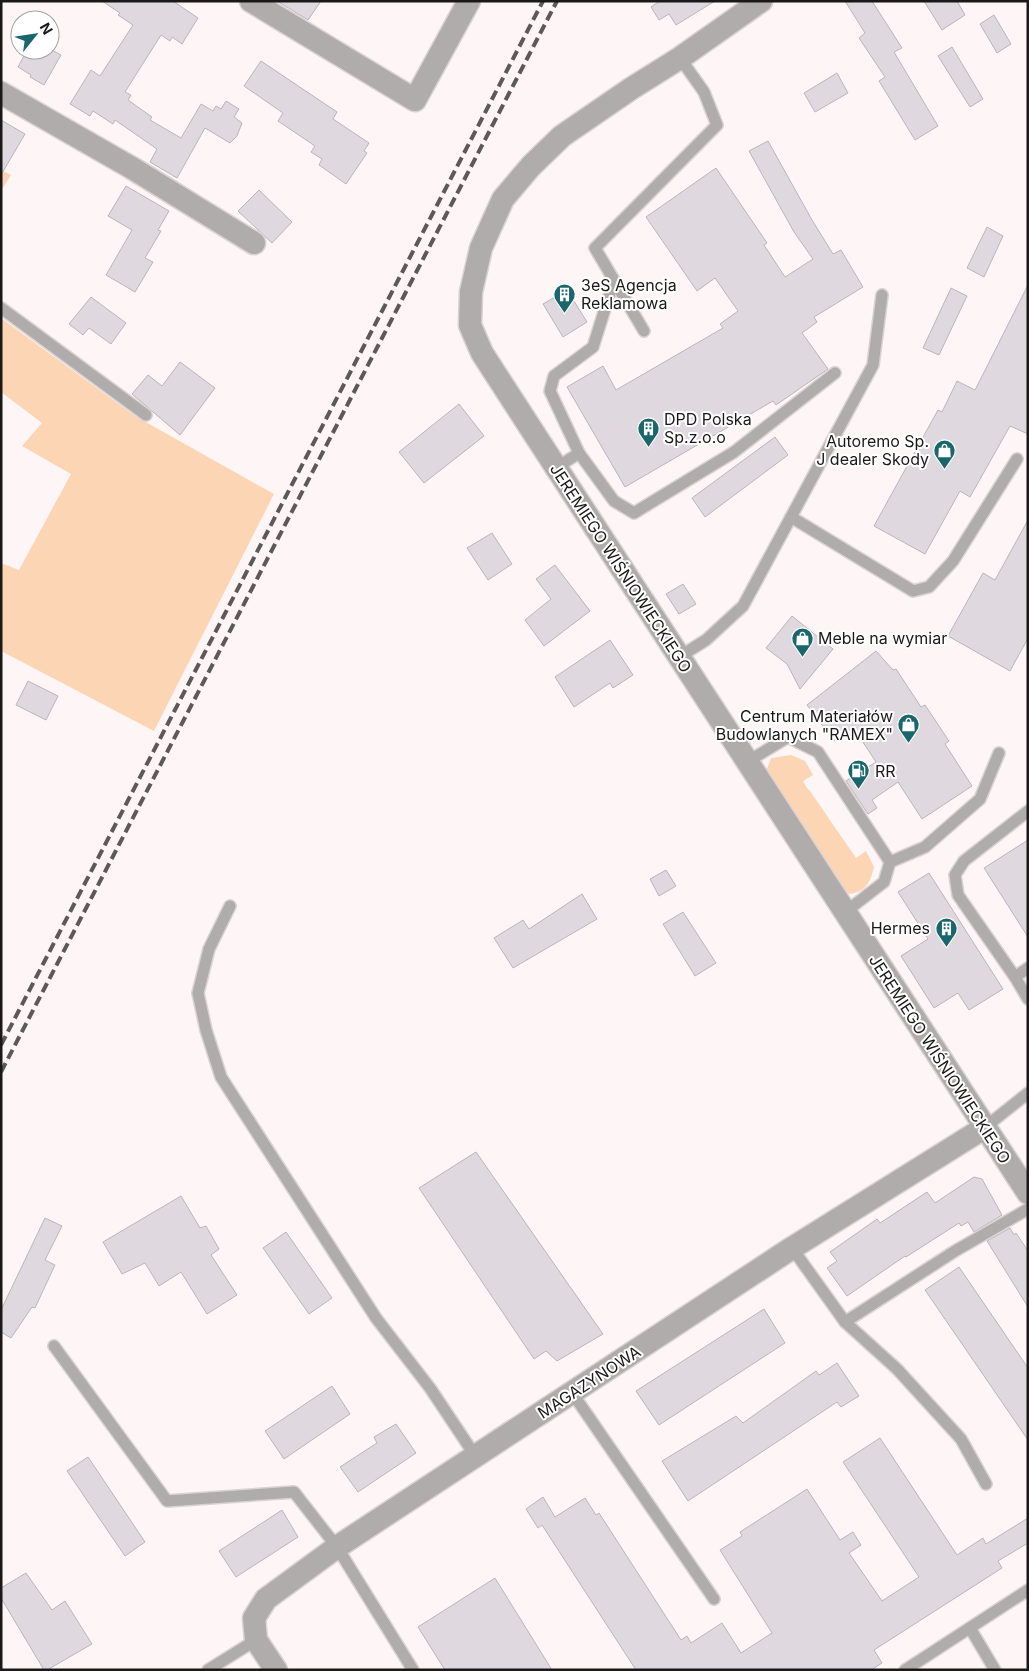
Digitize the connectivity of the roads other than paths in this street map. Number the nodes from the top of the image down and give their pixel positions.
1 (251, 1) edge
2 (469, 1) edge
3 (761, 1) edge
4 (680, 58) junction
5 (1, 93) edge
6 (254, 244) dead end
7 (614, 280) junction
8 (882, 295) dead end
9 (1, 308) edge
10 (644, 331) dead end
11 (836, 373) dead end
12 (146, 415) dead end
13 (579, 453) junction
14 (1018, 459) dead end
15 (556, 468) junction
16 (791, 516) junction
17 (679, 657) junction
18 (999, 753) dead end
19 (747, 762) junction
20 (1028, 811) edge
21 (890, 862) junction
22 (230, 906) dead end
23 (844, 913) junction
24 (1028, 968) edge
25 (1015, 977) junction
26 (1028, 999) edge
27 (1028, 1092) edge
28 (984, 1128) junction
29 (1028, 1193) edge
30 (1028, 1208) edge
31 (792, 1248) junction
32 (845, 1322) junction
33 (54, 1346) dead end
34 (573, 1394) junction
35 (476, 1457) junction
36 (986, 1484) dead end
37 (337, 1547) junction
38 (1028, 1590) edge
39 (714, 1599) dead end
40 (970, 1628) junction
41 (256, 1640) junction
42 (208, 1670) edge
43 (276, 1670) edge
44 (414, 1670) edge
45 (905, 1670) edge
46 (995, 1670) edge

1 - 2 street
3 - 4 street, JEREMIEGO WIŚNIOWIECKIEGO
4 - 7 lane
4 - 15 street, JEREMIEGO WIŚNIOWIECKIEGO
5 - 6 street
7 - 10 lane
7 - 13 lane
8 - 16 lane
9 - 12 lane
11 - 13 lane
13 - 15 lane
14 - 16 lane
15 - 17 street, JEREMIEGO WIŚNIOWIECKIEGO
16 - 17 lane
17 - 19 street, JEREMIEGO WIŚNIOWIECKIEGO
18 - 21 lane
19 - 21 lane
19 - 23 street, JEREMIEGO WIŚNIOWIECKIEGO
20 - 25 lane
21 - 23 lane
22 - 35 lane
23 - 28 street, JEREMIEGO WIŚNIOWIECKIEGO
24 - 25 lane
25 - 26 lane
27 - 28 lane
28 - 29 street, JEREMIEGO WIŚNIOWIECKIEGO
28 - 31 street, MAGAZYNOWA
30 - 32 lane
31 - 32 lane
31 - 34 street, MAGAZYNOWA
32 - 36 lane
33 - 37 lane
34 - 35 street, MAGAZYNOWA
34 - 39 lane
35 - 37 street, MAGAZYNOWA
37 - 41 street, MAGAZYNOWA
37 - 44 lane
38 - 40 lane
40 - 45 lane
40 - 46 lane
41 - 42 lane
41 - 43 street

